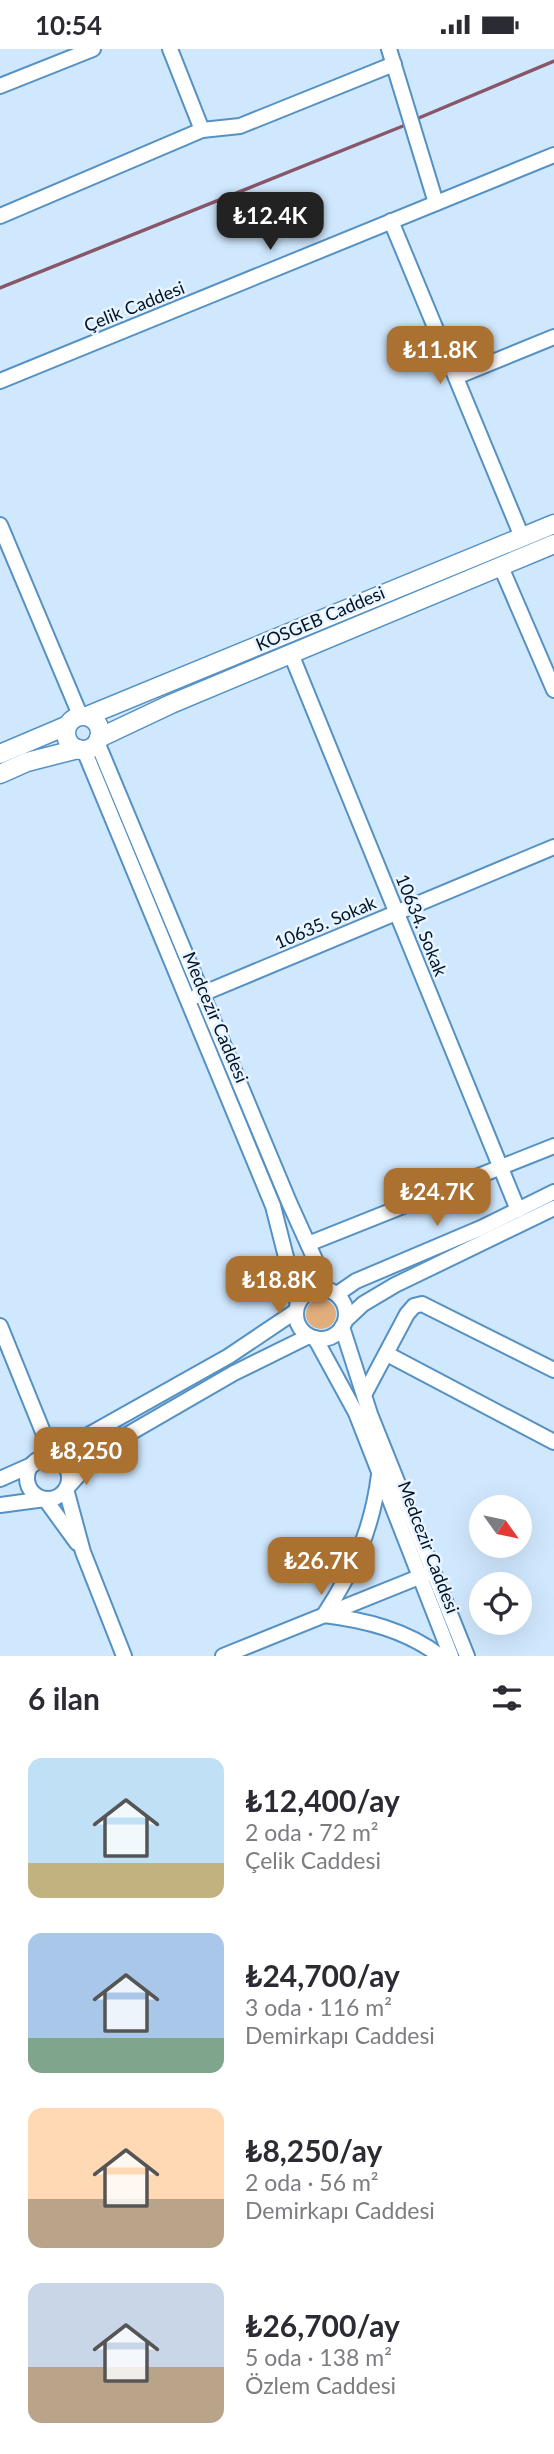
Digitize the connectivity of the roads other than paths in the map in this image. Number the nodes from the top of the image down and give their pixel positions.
1 (93, 49) edge
2 (170, 49) edge
3 (393, 54) edge
4 (0, 86) edge
5 (202, 130) junction
6 (554, 155) edge
7 (436, 203) junction
8 (0, 216) edge
9 (391, 221) junction
10 (554, 337) edge
11 (456, 377) junction
12 (0, 381) edge
13 (554, 524) edge
14 (0, 525) edge
15 (522, 537) junction
16 (554, 544) edge
17 (6, 556) edge
18 (501, 567) junction
19 (291, 654) junction
20 (554, 690) edge
21 (78, 719) junction
22 (90, 745) junction
23 (0, 754) edge
24 (0, 774) edge
25 (554, 847) edge
26 (397, 913) junction
27 (203, 994) junction
28 (188, 1000) junction
29 (554, 1146) edge
30 (502, 1169) junction
31 (554, 1192) edge
32 (554, 1208) edge
33 (518, 1210) junction
34 (308, 1244) junction
35 (330, 1291) junction
36 (297, 1308) junction
37 (344, 1323) junction
38 (0, 1326) edge
39 (312, 1337) junction
40 (387, 1354) junction
41 (554, 1370) edge
42 (364, 1395) junction
43 (554, 1442) edge
44 (48, 1457) junction
45 (34, 1464) junction
46 (379, 1474) junction
47 (0, 1479) edge
48 (66, 1489) junction
49 (45, 1499) junction
50 (0, 1505) edge
51 (83, 1552) junction
52 (427, 1574) junction
53 (324, 1615) junction
54 (124, 1656) edge
55 (223, 1656) edge
56 (440, 1656) edge
57 (451, 1656) edge
58 (467, 1656) edge

1 - 4 street
2 - 5 street
3 - 5 street
3 - 7 street
5 - 8 street
6 - 7 street, Çelik Caddesi
7 - 9 street, Çelik Caddesi
9 - 11 street
9 - 12 street, Çelik Caddesi
10 - 11 street
11 - 15 street
13 - 15 main road, KOSGEB Caddesi
14 - 17 street
15 - 21 main road, KOSGEB Caddesi
16 - 18 main road, KOSGEB Caddesi
17 - 21 street
18 - 19 main road, KOSGEB Caddesi
18 - 20 street
19 - 22 main road, KOSGEB Caddesi
19 - 26 street, 10634. Sokak
21 - 22 main road
21 - 22 main road
21 - 23 main road, KOSGEB Caddesi
22 - 24 main road, KOSGEB Caddesi
22 - 27 street, Medcezir Caddesi
22 - 28 street, Medcezir Caddesi
25 - 26 street, 10635. Sokak
26 - 27 street, 10635. Sokak
26 - 30 street, 10634. Sokak
27 - 28 street, 10635. Sokak
27 - 34 street, Medcezir Caddesi
28 - 36 street, Medcezir Caddesi
29 - 30 street
30 - 33 street, 10634. Sokak
30 - 34 street
31 - 33 street
32 - 37 street
33 - 35 street
34 - 35 street, Medcezir Caddesi
35 - 36 street
35 - 37 street
36 - 39 street
36 - 44 street
37 - 39 street
37 - 42 street, Medcezir Caddesi
38 - 44 street
39 - 46 street, Medcezir Caddesi
39 - 48 street
40 - 41 street
40 - 42 street
40 - 43 street
42 - 52 street, Medcezir Caddesi
44 - 45 street
44 - 48 street
45 - 47 street
45 - 49 street
46 - 52 street, Medcezir Caddesi
46 - 53 street
48 - 49 street
48 - 51 street
49 - 50 street
49 - 51 street
51 - 54 street
52 - 53 street
52 - 57 street, Medcezir Caddesi
52 - 58 street, Medcezir Caddesi
53 - 55 street
53 - 56 street

